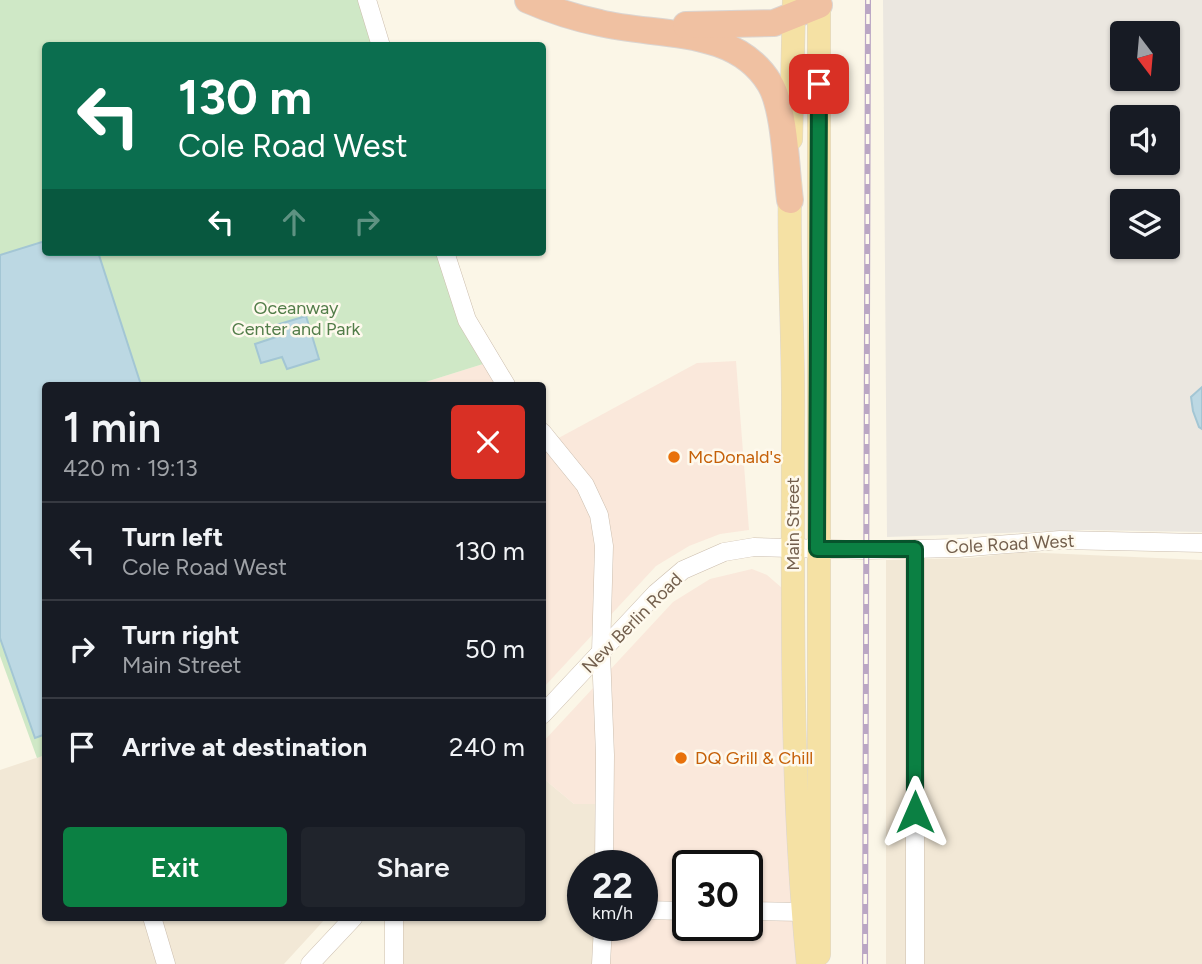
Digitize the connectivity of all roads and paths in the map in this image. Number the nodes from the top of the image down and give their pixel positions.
1 (367, 0) edge
2 (528, 0) edge
3 (807, 5) edge
4 (600, 23) junction
5 (380, 42) edge
6 (790, 200) junction
7 (446, 256) edge
8 (504, 382) edge
9 (546, 437) edge
10 (1202, 543) edge
11 (793, 547) junction
12 (817, 549) junction
13 (915, 549) junction
14 (601, 652) junction
15 (546, 711) edge
16 (604, 850) edge
17 (763, 911) edge
18 (803, 912) junction
19 (153, 921) edge
20 (350, 921) edge
21 (394, 921) edge
22 (602, 941) edge
23 (166, 964) edge
24 (310, 964) edge
25 (394, 964) edge
26 (601, 964) edge
27 (808, 964) edge
28 (818, 964) edge
29 (915, 964) edge

1 - 5 street
2 - 4 highway
3 - 4 highway
3 - 6 main road, Main Street
3 - 12 main road, Main Street
4 - 6 highway
6 - 11 main road, Main Street
7 - 8 street
9 - 14 street
10 - 13 street, Cole Road West
11 - 12 street, New Berlin Road
11 - 14 street, New Berlin Road
11 - 18 main road, Main Street
12 - 13 street, Cole Road West
12 - 28 main road, Main Street
13 - 29 street
14 - 15 street, New Berlin Road
14 - 16 street
17 - 18 street
18 - 27 main road, Main Street
19 - 23 street
20 - 24 street
21 - 25 street
22 - 26 street

